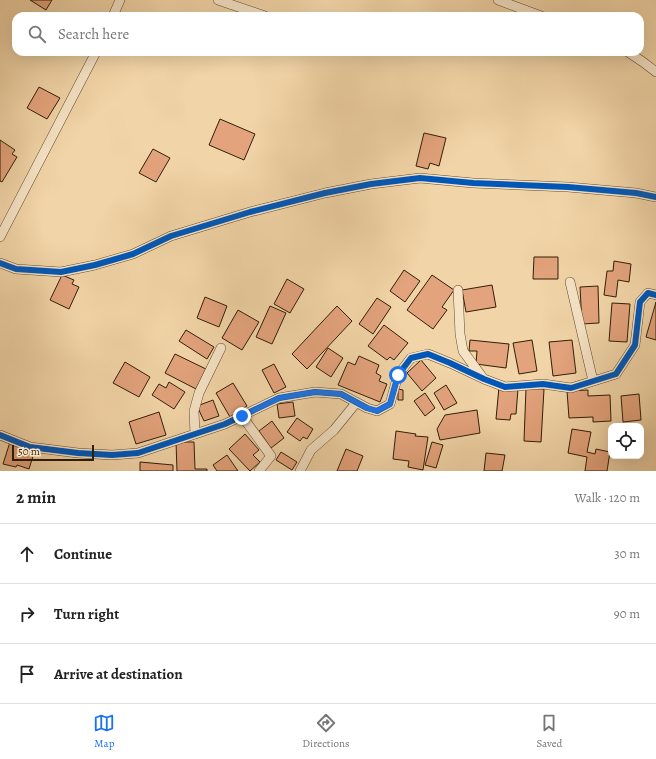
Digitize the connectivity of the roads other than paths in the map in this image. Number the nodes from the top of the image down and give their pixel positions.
1 (120, 0) edge
2 (218, 0) edge
3 (498, 0) edge
4 (115, 12) edge
5 (253, 12) edge
6 (530, 12) edge
7 (94, 56) edge
8 (634, 56) edge
9 (656, 72) edge
10 (656, 197) edge
11 (0, 237) edge
12 (0, 263) edge
13 (570, 282) dead end
14 (458, 290) dead end
15 (656, 295) edge
16 (221, 348) dead end
17 (484, 379) junction
18 (593, 381) junction
19 (356, 403) junction
20 (242, 416) junction
21 (195, 434) junction
22 (0, 435) edge
23 (259, 471) edge
24 (300, 471) edge

1 - 4 street
2 - 5 street
3 - 6 street
7 - 11 street
8 - 9 street
10 - 12 street
13 - 18 street
14 - 17 street
15 - 18 street
16 - 21 street
17 - 18 street
17 - 19 street
19 - 20 street
19 - 24 street
20 - 21 street
20 - 23 street
21 - 22 street

